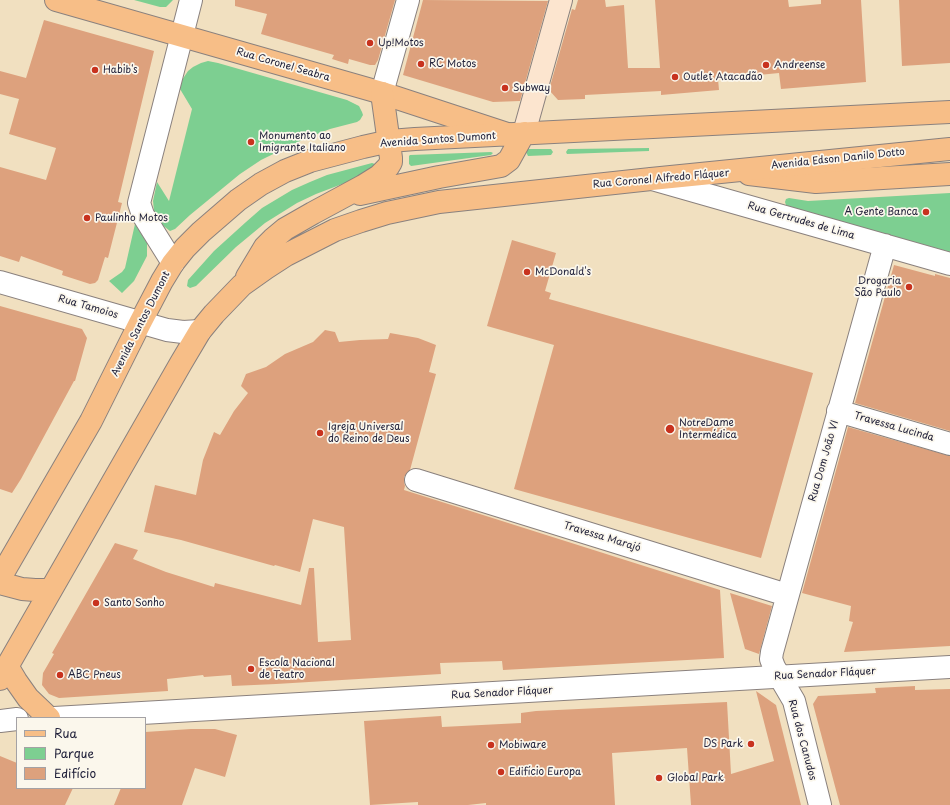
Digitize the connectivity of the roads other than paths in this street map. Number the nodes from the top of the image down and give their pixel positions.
1 (56, 0) edge
2 (191, 0) edge
3 (408, 0) edge
4 (561, 0) edge
5 (182, 36) junction
6 (382, 93) junction
7 (950, 112) edge
8 (516, 134) junction
9 (390, 141) junction
10 (950, 149) edge
11 (726, 171) junction
12 (950, 174) edge
13 (651, 179) junction
14 (340, 199) junction
15 (885, 245) junction
16 (173, 263) junction
17 (950, 264) edge
18 (0, 282) edge
19 (242, 285) junction
20 (140, 323) junction
21 (200, 331) junction
22 (838, 411) junction
23 (950, 444) edge
24 (416, 480) dead end
25 (0, 578) edge
26 (0, 583) edge
27 (51, 590) junction
28 (787, 594) junction
29 (950, 667) edge
30 (4, 672) edge
31 (780, 677) junction
32 (48, 717) edge
33 (72, 717) edge
34 (16, 720) edge
35 (0, 721) edge
36 (820, 805) edge

1 - 5 main road, Rua Coronel Seabra
2 - 5 street
3 - 6 street
4 - 8 main road
5 - 6 main road, Rua Coronel Seabra
5 - 16 street
6 - 8 main road, Rua Coronel Seabra
6 - 9 main road
7 - 8 main road
8 - 9 main road, Avenida Santos Dumont
8 - 14 main road
9 - 14 main road
9 - 16 main road, Avenida Santos Dumont
10 - 11 main road, Avenida Edson Danilo Dotto
11 - 12 main road, Rua Coronel Alfredo Fláquer
11 - 13 main road, Rua Coronel Alfredo Fláquer
13 - 15 street, Rua Gertrudes de Lima
13 - 19 main road, Rua Coronel Alfredo Fláquer
14 - 19 main road
15 - 17 street, Rua Gertrudes de Lima
15 - 22 street, Rua Dom João VI
16 - 20 main road, Avenida Santos Dumont
18 - 20 street, Rua Tamoios
19 - 21 main road
20 - 21 street, Rua Tamoios
20 - 25 main road, Avenida Santos Dumont
21 - 27 main road
22 - 23 street, Travessa Lucinda
22 - 28 street, Rua Dom João VI
24 - 28 street, Travessa Marajó
26 - 27 main road
27 - 30 main road
28 - 31 street, Rua Dom João VI
29 - 31 street, Rua Senador Fláquer
30 - 32 main road
31 - 33 street, Rua Senador Fláquer
31 - 36 street, Rua dos Canudos
34 - 35 street

